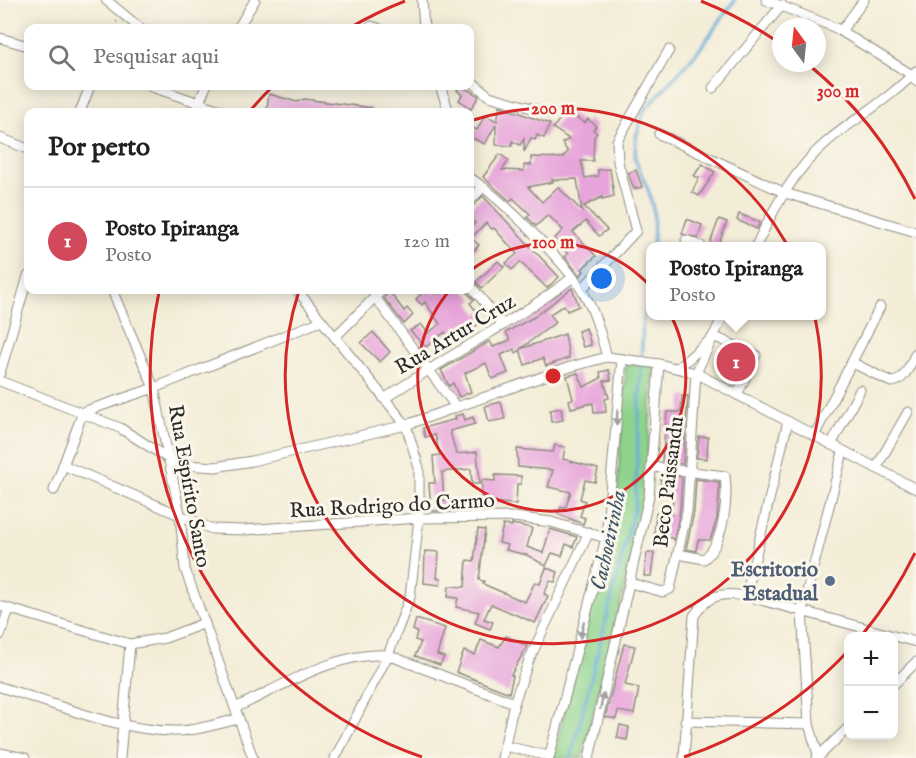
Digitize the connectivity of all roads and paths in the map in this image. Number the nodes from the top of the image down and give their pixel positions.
1 (106, 0) edge
2 (255, 0) edge
3 (422, 0) edge
4 (766, 0) edge
5 (864, 0) edge
6 (782, 5) junction
7 (135, 24) edge
8 (240, 24) edge
9 (424, 24) edge
10 (842, 31) junction
11 (0, 38) edge
12 (24, 45) edge
13 (669, 50) dead end
14 (915, 75) edge
15 (474, 83) edge
16 (713, 88) dead end
17 (88, 90) edge
18 (159, 90) edge
19 (204, 90) edge
20 (441, 90) edge
21 (198, 105) junction
22 (82, 108) edge
23 (210, 108) edge
24 (448, 108) edge
25 (549, 113) dead end
26 (659, 134) dead end
27 (0, 138) edge
28 (24, 147) edge
29 (474, 180) edge
30 (483, 188) junction
31 (785, 194) junction
32 (474, 197) edge
33 (916, 232) edge
34 (686, 240) dead end
35 (691, 242) edge
36 (758, 242) edge
37 (572, 278) junction
38 (582, 289) junction
39 (24, 290) edge
40 (474, 290) edge
41 (114, 294) edge
42 (300, 294) edge
43 (377, 294) edge
44 (379, 294) edge
45 (880, 308) dead end
46 (721, 320) edge
47 (321, 321) junction
48 (503, 325) junction
49 (335, 337) junction
50 (713, 337) junction
51 (916, 352) edge
52 (608, 357) junction
53 (624, 359) junction
54 (655, 363) junction
55 (853, 363) junction
56 (429, 368) junction
57 (678, 368) junction
58 (0, 372) edge
59 (696, 373) junction
60 (0, 381) edge
61 (154, 388) junction
62 (860, 390) dead end
63 (737, 395) junction
64 (384, 399) junction
65 (456, 407) junction
66 (83, 412) junction
67 (908, 412) dead end
68 (788, 421) junction
69 (406, 425) junction
70 (814, 436) junction
71 (831, 445) junction
72 (843, 452) junction
73 (169, 459) junction
74 (63, 465) junction
75 (653, 467) junction
76 (876, 468) junction
77 (690, 471) junction
78 (916, 489) edge
79 (54, 490) dead end
80 (180, 514) junction
81 (419, 518) junction
82 (589, 532) junction
83 (606, 538) junction
84 (678, 554) junction
85 (630, 583) junction
86 (747, 596) junction
87 (4, 607) edge
88 (802, 610) junction
89 (205, 623) junction
90 (0, 635) edge
91 (916, 642) edge
92 (130, 644) junction
93 (388, 655) junction
94 (916, 662) edge
95 (898, 680) edge
96 (0, 687) edge
97 (514, 703) junction
98 (235, 708) junction
99 (239, 719) junction
100 (685, 721) junction
101 (124, 724) junction
102 (809, 724) junction
103 (844, 733) edge
104 (505, 746) junction
105 (0, 753) edge
106 (549, 757) edge
107 (25, 758) edge
108 (120, 758) edge
109 (253, 758) edge
110 (334, 758) edge
111 (502, 758) edge
112 (589, 758) edge
113 (684, 758) edge
114 (818, 758) edge

1 - 7 street
2 - 8 street
3 - 9 street
4 - 6 street
5 - 10 street
6 - 10 street
6 - 16 street
10 - 14 street
11 - 12 street
13 - 38 street
14 - 31 street
15 - 25 street
17 - 22 street
18 - 21 street
19 - 21 street
20 - 24 street
21 - 23 street
26 - 31 street
27 - 28 street
29 - 30 street
30 - 32 street
30 - 37 street
31 - 33 street
31 - 36 street
34 - 35 street
37 - 38 street
37 - 48 street, Rua Artur Cruz
38 - 52 street
39 - 58 street
40 - 48 street
41 - 61 street, Rua Espírito Santo
42 - 47 street
43 - 49 street
44 - 56 street
45 - 55 street
46 - 50 street
47 - 49 street
47 - 61 street
48 - 56 street, Rua Artur Cruz
49 - 64 street
50 - 57 street
50 - 59 street
50 - 63 street
51 - 55 street
52 - 53 street
52 - 65 street
53 - 54 street
53 -> 83 street
54 - 57 street
54 - 75 street
55 - 70 street
56 - 64 street, Rua Artur Cruz
56 - 65 street
57 - 59 street
59 - 63 street
59 - 77 street, Beco Paissandu
60 - 66 street
61 - 66 street
61 - 73 street, Rua Espírito Santo
62 - 71 street
63 - 68 street
64 - 69 street
65 - 69 street
66 - 73 street
66 - 74 street
67 - 76 street
68 - 70 street
68 - 86 street
69 - 73 street
69 - 81 street
70 - 71 street
71 - 72 street
72 - 76 street
72 - 88 street
73 - 80 street, Rua Espírito Santo
74 - 79 street
74 - 80 street, Rua Rodrigo do Carmo
75 - 77 street
75 - 85 street
76 - 78 street
77 - 84 street, Beco Paissandu
77 - 84 street
80 - 81 street, Rua Rodrigo do Carmo
80 - 89 street, Rua Espírito Santo
81 - 82 street, Rua Rodrigo do Carmo
81 - 93 street
82 - 83 street, Rua Rodrigo do Carmo
82 - 97 street
83 -> 106 street
84 - 85 street, Beco Paissandu
112 -> 85 street
86 - 88 street
86 - 100 street
87 - 90 street
87 - 92 street
88 - 91 street
88 - 102 street
89 - 92 street
89 - 98 street, Rua Espírito Santo
92 - 101 street
93 - 97 street
93 - 98 street
93 - 110 street
94 - 95 street
96 - 101 street
97 - 104 street
98 - 99 street, Rua Espírito Santo
99 - 101 street
99 - 109 street, Rua Espírito Santo
100 - 102 street
100 - 113 street
101 - 108 street
102 - 114 street
103 - 114 street
104 - 106 street
104 - 111 street
105 - 107 street

